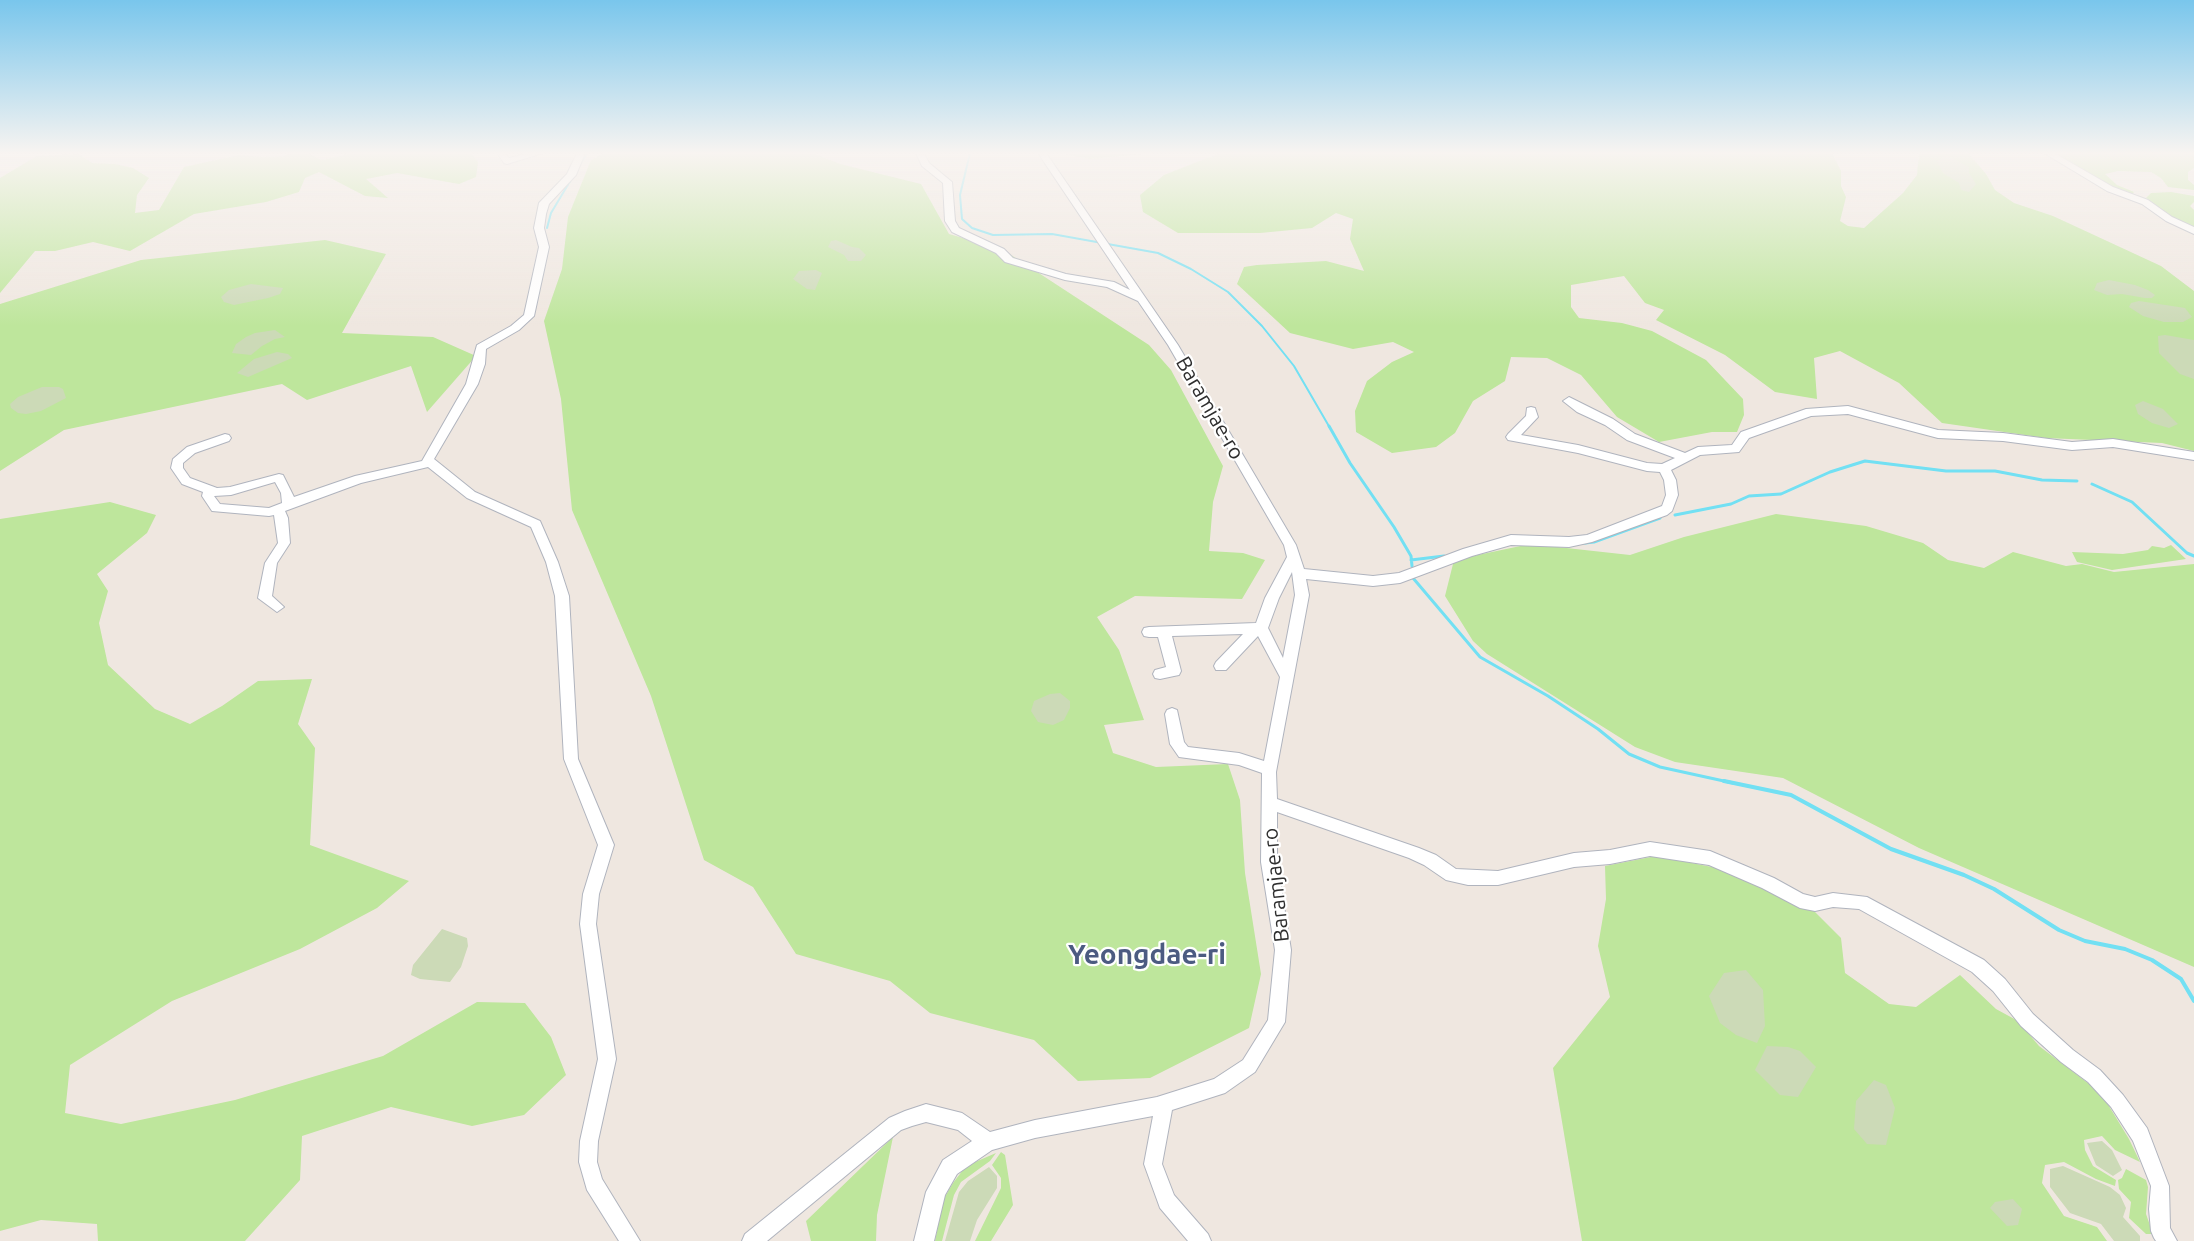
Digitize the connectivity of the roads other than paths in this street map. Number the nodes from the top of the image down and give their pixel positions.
1 (542, 211) edge
2 (950, 211) edge
3 (1081, 211) edge
4 (2158, 211) edge
5 (2194, 231) edge
6 (1141, 300) junction
7 (1569, 401) dead end
8 (1531, 411) dead end
9 (225, 438) dead end
10 (2194, 456) edge
11 (1684, 457) junction
12 (430, 463) junction
13 (1664, 468) junction
14 (209, 489) junction
15 (283, 507) junction
16 (1294, 557) junction
17 (1299, 573) junction
18 (277, 607) dead end
19 (1258, 628) junction
20 (1221, 666) dead end
21 (1160, 674) dead end
22 (1287, 678) junction
23 (1172, 714) dead end
24 (1269, 769) junction
25 (1269, 803) junction
26 (1164, 1104) junction
27 (988, 1142) junction
28 (630, 1241) edge
29 (752, 1241) edge
30 (924, 1241) edge
31 (1201, 1241) edge
32 (2167, 1241) edge

1 - 12 street
2 - 6 street
3 - 6 street, Baramjae-ro
4 - 5 street
6 - 16 street, Baramjae-ro
7 - 11 street
8 - 13 street
9 - 14 street
10 - 11 street
11 - 13 street
12 - 15 street
12 - 28 street
13 - 17 street
14 - 15 street
14 - 15 street
15 - 18 street
16 - 17 street, Baramjae-ro
16 - 19 street
17 - 22 street, Baramjae-ro
19 - 20 street
19 - 21 street
19 - 22 street
22 - 24 street, Baramjae-ro
23 - 24 street
24 - 25 street, Baramjae-ro
25 - 26 street, Baramjae-ro
25 - 32 street
26 - 27 street, Baramjae-ro
26 - 31 street
27 - 29 street
27 - 30 street, Baramjae-ro

